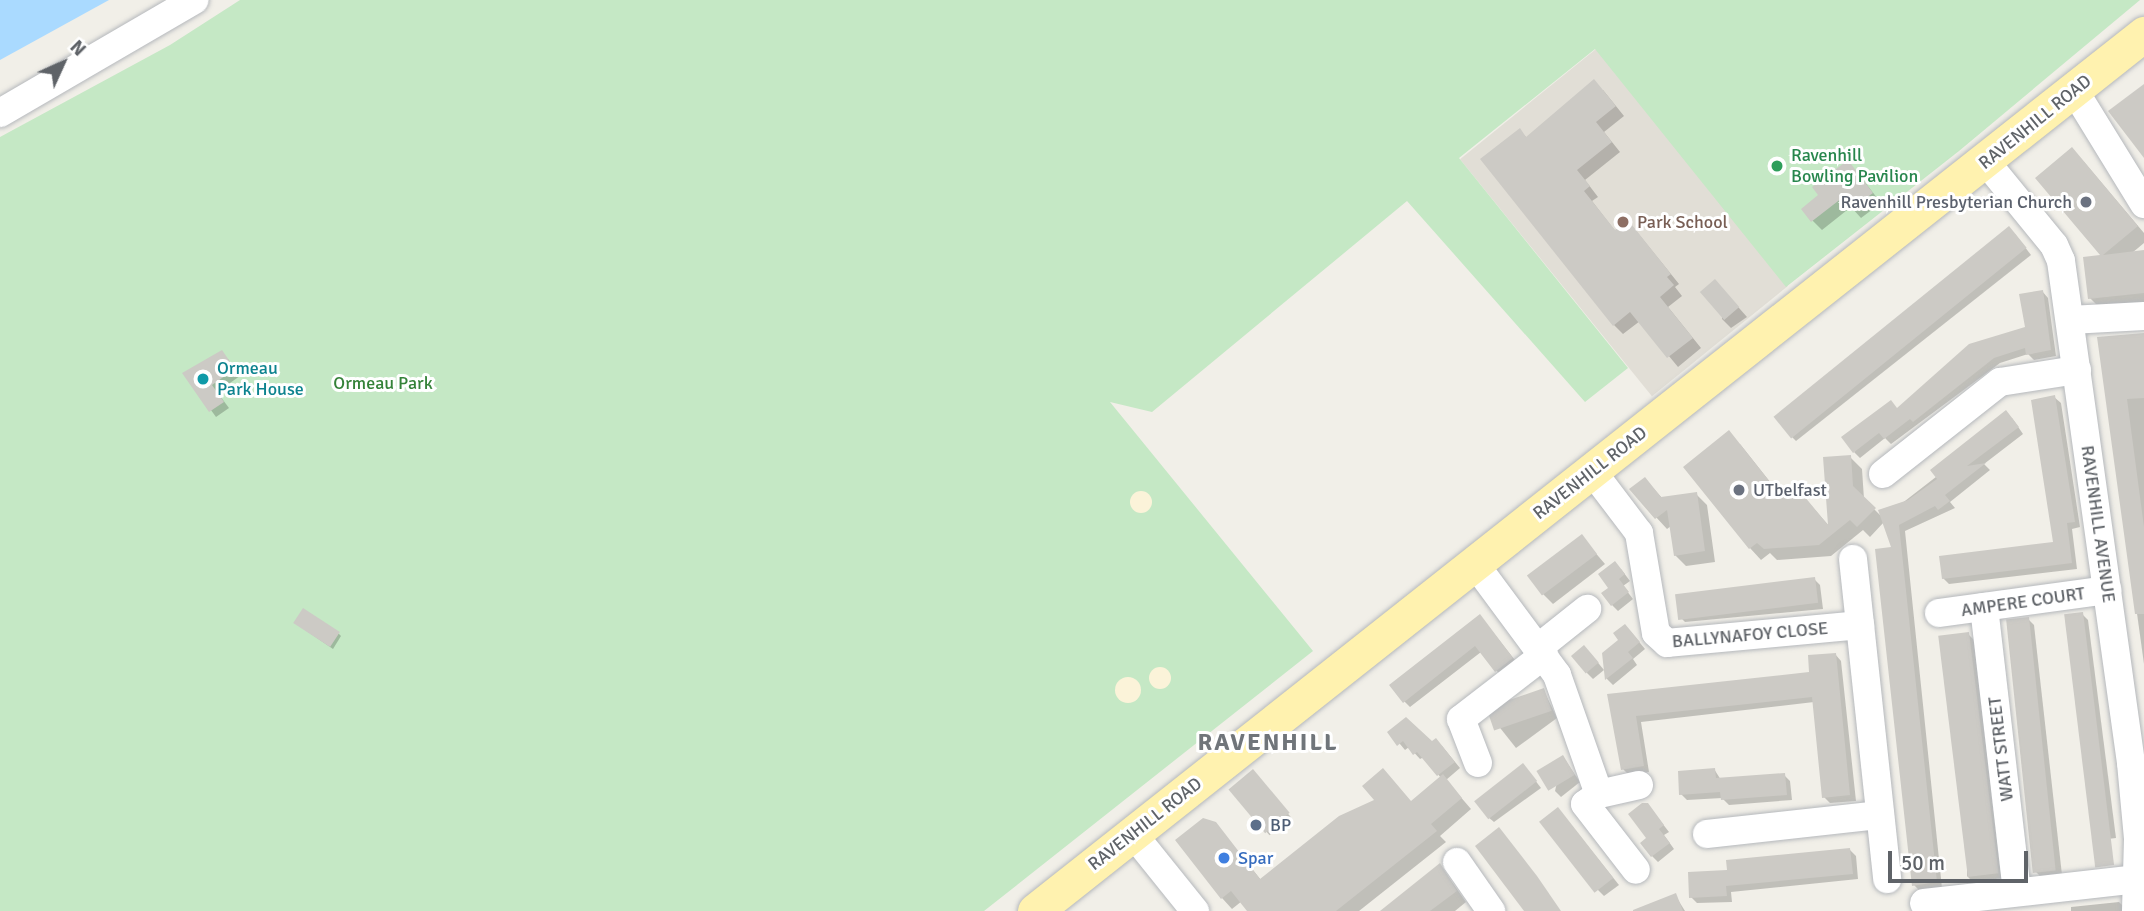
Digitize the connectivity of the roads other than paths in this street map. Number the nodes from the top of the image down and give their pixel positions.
1 (194, 0) edge
2 (2144, 34) edge
3 (2074, 90) junction
4 (0, 113) edge
5 (1986, 162) junction
6 (2144, 204) edge
7 (2144, 316) edge
8 (2070, 320) junction
9 (2077, 370) junction
10 (1592, 471) junction
11 (1883, 474) dead end
12 (1853, 559) dead end
13 (1475, 564) junction
14 (2107, 590) junction
15 (1984, 607) junction
16 (1587, 609) dead end
17 (1939, 613) dead end
18 (1860, 625) junction
19 (1541, 652) junction
20 (1478, 763) dead end
21 (1639, 785) dead end
22 (1599, 794) junction
23 (1880, 815) junction
24 (1133, 834) junction
25 (1707, 834) dead end
26 (2141, 839) edge
27 (1457, 862) dead end
28 (1636, 870) dead end
29 (1887, 879) dead end
30 (2138, 879) junction
31 (2017, 891) junction
32 (1915, 908) edge
33 (1489, 910) edge
34 (1035, 911) edge
35 (1195, 911) edge
36 (2136, 911) edge

1 - 4 street
2 - 3 main road, RAVENHILL ROAD
3 - 5 main road, RAVENHILL ROAD
3 - 6 street
5 - 8 street, RAVENHILL AVENUE
5 - 10 main road, RAVENHILL ROAD
7 - 8 street
8 - 9 street, RAVENHILL AVENUE
9 - 11 street
9 - 14 street, RAVENHILL AVENUE
10 - 13 main road, RAVENHILL ROAD
10 - 18 street, BALLYNAFOY CLOSE
12 - 18 street
13 - 19 street
13 - 24 main road, RAVENHILL ROAD
14 - 15 street, AMPERE COURT
14 - 26 street, RAVENHILL AVENUE
15 - 17 street, AMPERE COURT
15 - 31 street, WATT STREET
16 - 19 street
18 - 23 street
19 - 20 street
19 - 22 street
21 - 22 street
22 - 28 street
23 - 25 street
23 - 29 street
24 - 34 main road, RAVENHILL ROAD
24 - 35 street
26 - 30 street, RAVENHILL AVENUE
27 - 33 street
30 - 31 street
30 - 36 street, RAVENHILL AVENUE
31 - 32 street

